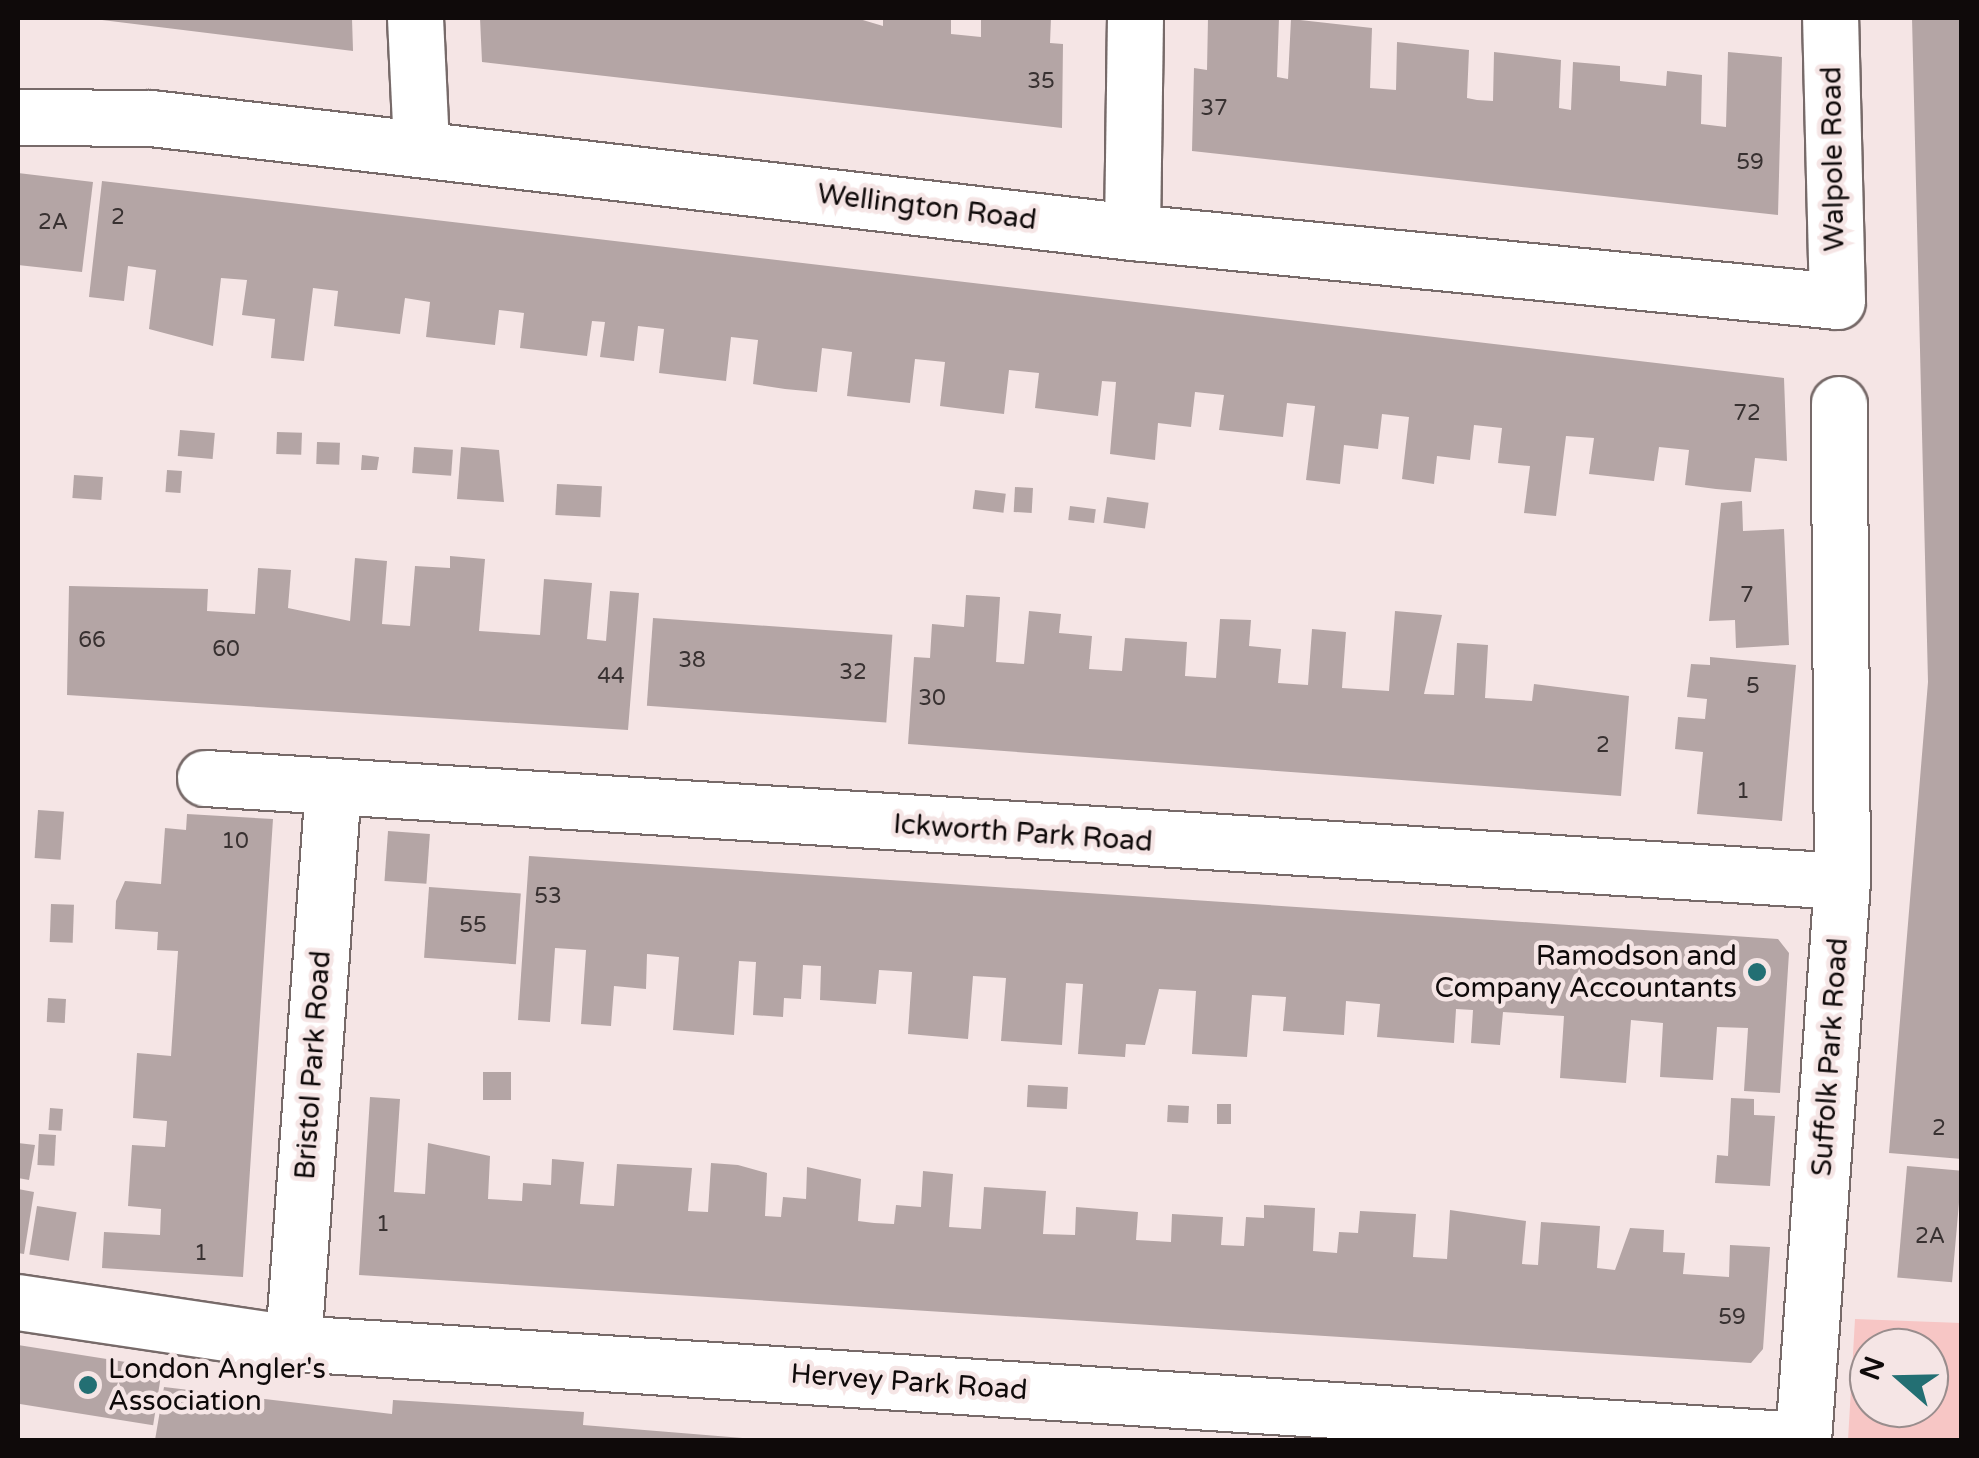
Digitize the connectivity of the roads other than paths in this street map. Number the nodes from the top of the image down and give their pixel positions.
1 (416, 18) edge
2 (1135, 18) edge
3 (1830, 18) edge
4 (18, 117) edge
5 (422, 146) junction
6 (1132, 232) junction
7 (1836, 301) joint
8 (1839, 404) dead end
9 (205, 778) dead end
10 (334, 788) junction
11 (1842, 881) junction
12 (18, 1302) edge
13 (292, 1342) junction
14 (1802, 1440) edge

1 - 5 street
2 - 6 street
3 - 7 street, Walpole Road
4 - 5 street, Wellington Road
5 - 6 street, Wellington Road
6 - 7 street, Wellington Road
8 - 11 street, Suffolk Park Road
9 - 10 street, Ickworth Park Road
10 - 11 street, Ickworth Park Road
10 - 13 street, Bristol Park Road
11 - 14 street, Suffolk Park Road
12 - 13 street, Hervey Park Road
13 - 14 street, Hervey Park Road

